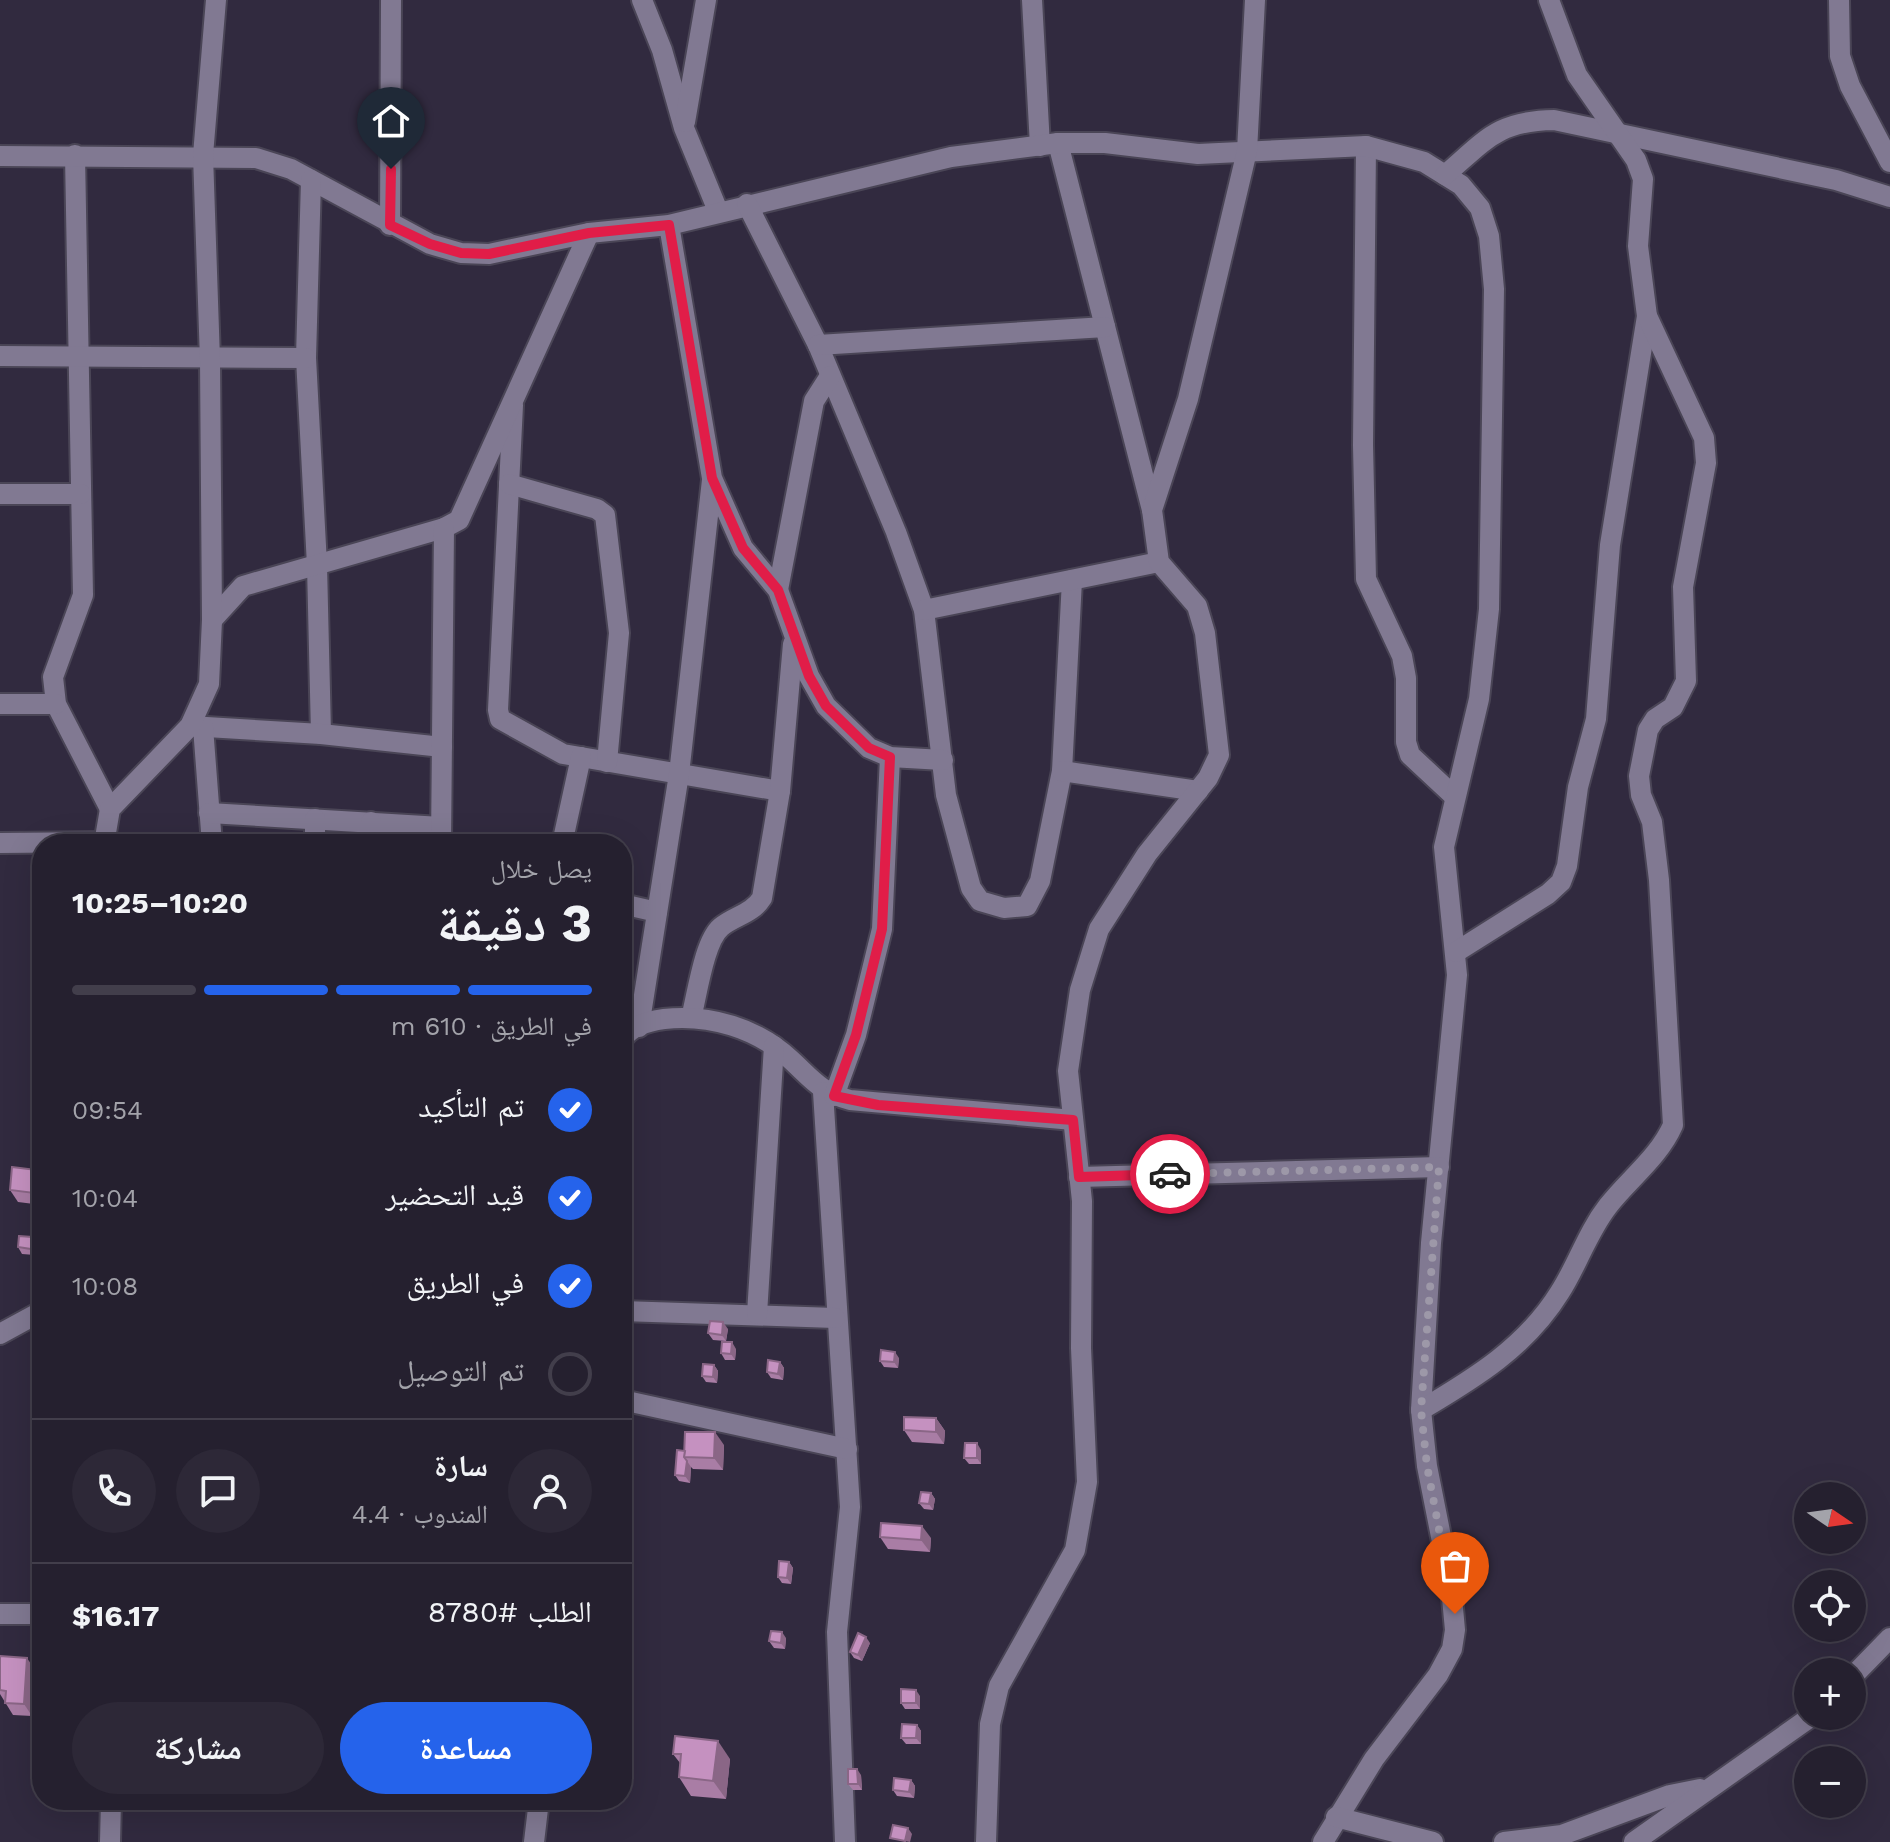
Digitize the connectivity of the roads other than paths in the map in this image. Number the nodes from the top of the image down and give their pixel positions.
1 (216, 0) edge
2 (391, 0) edge
3 (642, 0) edge
4 (706, 0) edge
5 (1032, 0) edge
6 (1255, 0) edge
7 (1549, 0) edge
8 (1839, 0) edge
9 (684, 128) junction
10 (1618, 133) junction
11 (1049, 144) junction
12 (1366, 146) junction
13 (1247, 151) junction
14 (75, 155) junction
15 (203, 155) junction
16 (0, 156) edge
17 (1890, 162) edge
18 (1445, 175) junction
19 (311, 180) junction
20 (1890, 197) edge
21 (747, 204) junction
22 (718, 211) junction
23 (390, 225) junction
24 (669, 225) junction
25 (589, 233) junction
26 (1647, 316) junction
27 (1105, 327) junction
28 (818, 345) junction
29 (0, 356) edge
30 (78, 357) junction
31 (306, 358) junction
32 (210, 360) junction
33 (830, 376) junction
34 (513, 405) junction
35 (712, 478) junction
36 (509, 484) junction
37 (0, 494) edge
38 (81, 494) junction
39 (1152, 510) junction
40 (444, 528) junction
41 (1159, 562) junction
42 (317, 565) junction
43 (1072, 580) junction
44 (778, 590) junction
45 (924, 610) junction
46 (212, 620) junction
47 (794, 638) junction
48 (0, 704) edge
49 (56, 704) junction
50 (197, 727) junction
51 (321, 734) junction
52 (442, 747) junction
53 (581, 757) junction
54 (890, 757) junction
55 (943, 760) junction
56 (607, 762) junction
57 (1062, 771) junction
58 (679, 774) junction
59 (780, 791) junction
60 (1198, 791) junction
61 (1455, 797) junction
62 (110, 809) junction
63 (209, 813) junction
64 (315, 819) junction
65 (371, 822) junction
66 (106, 834) edge
67 (211, 834) edge
68 (315, 834) edge
69 (371, 834) edge
70 (436, 834) edge
71 (441, 834) edge
72 (564, 834) edge
73 (0, 843) edge
74 (32, 843) edge
75 (632, 906) edge
76 (657, 912) junction
77 (1456, 952) junction
78 (691, 1018) junction
79 (639, 1027) junction
80 (632, 1030) edge
81 (774, 1046) junction
82 (829, 1094) junction
83 (1073, 1120) junction
84 (1439, 1167) junction
85 (1079, 1177) junction
86 (632, 1311) edge
87 (757, 1314) junction
88 (32, 1316) edge
89 (835, 1318) junction
90 (0, 1334) edge
91 (632, 1402) edge
92 (1421, 1410) junction
93 (847, 1449) junction
94 (0, 1614) edge
95 (32, 1614) edge
96 (1890, 1638) edge
97 (1866, 1663) edge
98 (1797, 1730) edge
99 (1708, 1788) junction
100 (111, 1810) edge
101 (538, 1810) edge
102 (1336, 1817) junction
103 (110, 1842) edge
104 (534, 1842) edge
105 (845, 1842) edge
106 (986, 1842) edge
107 (1323, 1842) edge
108 (1433, 1842) edge
109 (1504, 1842) edge
110 (1634, 1842) edge

1 - 15 street
2 - 23 street
3 - 9 street
4 - 9 street
5 - 11 street
6 - 13 street
7 - 10 street
8 - 17 street
9 - 22 street
10 - 18 street
10 - 20 street
10 - 26 street
11 - 13 street
11 - 21 street
11 - 27 street
12 - 13 street
12 - 18 street
12 - 61 street
13 - 39 street
14 - 15 street
14 - 16 street
14 - 30 street
15 - 19 street
15 - 32 street
18 - 61 street
19 - 23 street
19 - 31 street
21 - 22 street
21 - 28 street
22 - 24 street
23 - 25 street
24 - 25 street
24 - 35 street
25 - 34 street
26 - 77 street
26 - 92 street
27 - 28 street
27 - 39 street
28 - 33 street
29 - 30 street
30 - 32 street
30 - 38 street
31 - 32 street
31 - 42 street
32 - 46 street
33 - 44 street
33 - 45 street
34 - 36 street
34 - 40 street
35 - 44 street
35 - 58 street
36 - 53 street
36 - 56 street
37 - 38 street
38 - 49 street
39 - 41 street
40 - 42 street
40 - 52 street
41 - 43 street
41 - 60 street
42 - 46 street
42 - 51 street
43 - 45 street
43 - 57 street
44 - 47 street
45 - 55 street
46 - 50 street
47 - 54 street
47 - 59 street
48 - 49 street
49 - 62 street
50 - 51 street
50 - 62 street
50 - 63 street
51 - 52 street
52 - 71 street
53 - 56 street
53 - 72 street
54 - 55 street
54 - 82 street
55 - 57 street
56 - 58 street
57 - 60 street
58 - 59 street
58 - 76 street
59 - 78 street
60 - 83 street
61 - 77 street
62 - 66 street
63 - 64 street
63 - 67 street
64 - 65 street
64 - 68 street
65 - 69 street
65 - 70 street
73 - 74 street
75 - 76 street
76 - 79 street
77 - 84 street
78 - 79 street
78 - 81 street
79 - 80 street
81 - 82 street
81 - 87 street
82 - 83 street
82 - 89 street
83 - 85 street
84 - 85 street
84 - 92 street
85 - 106 street
86 - 87 street
87 - 89 street
88 - 90 street
89 - 93 street
91 - 93 street
92 - 102 street
93 - 105 street
94 - 95 street
96 - 97 street
98 - 99 street
99 - 109 street
99 - 110 street
100 - 103 street
101 - 104 street
102 - 107 street
102 - 108 street

